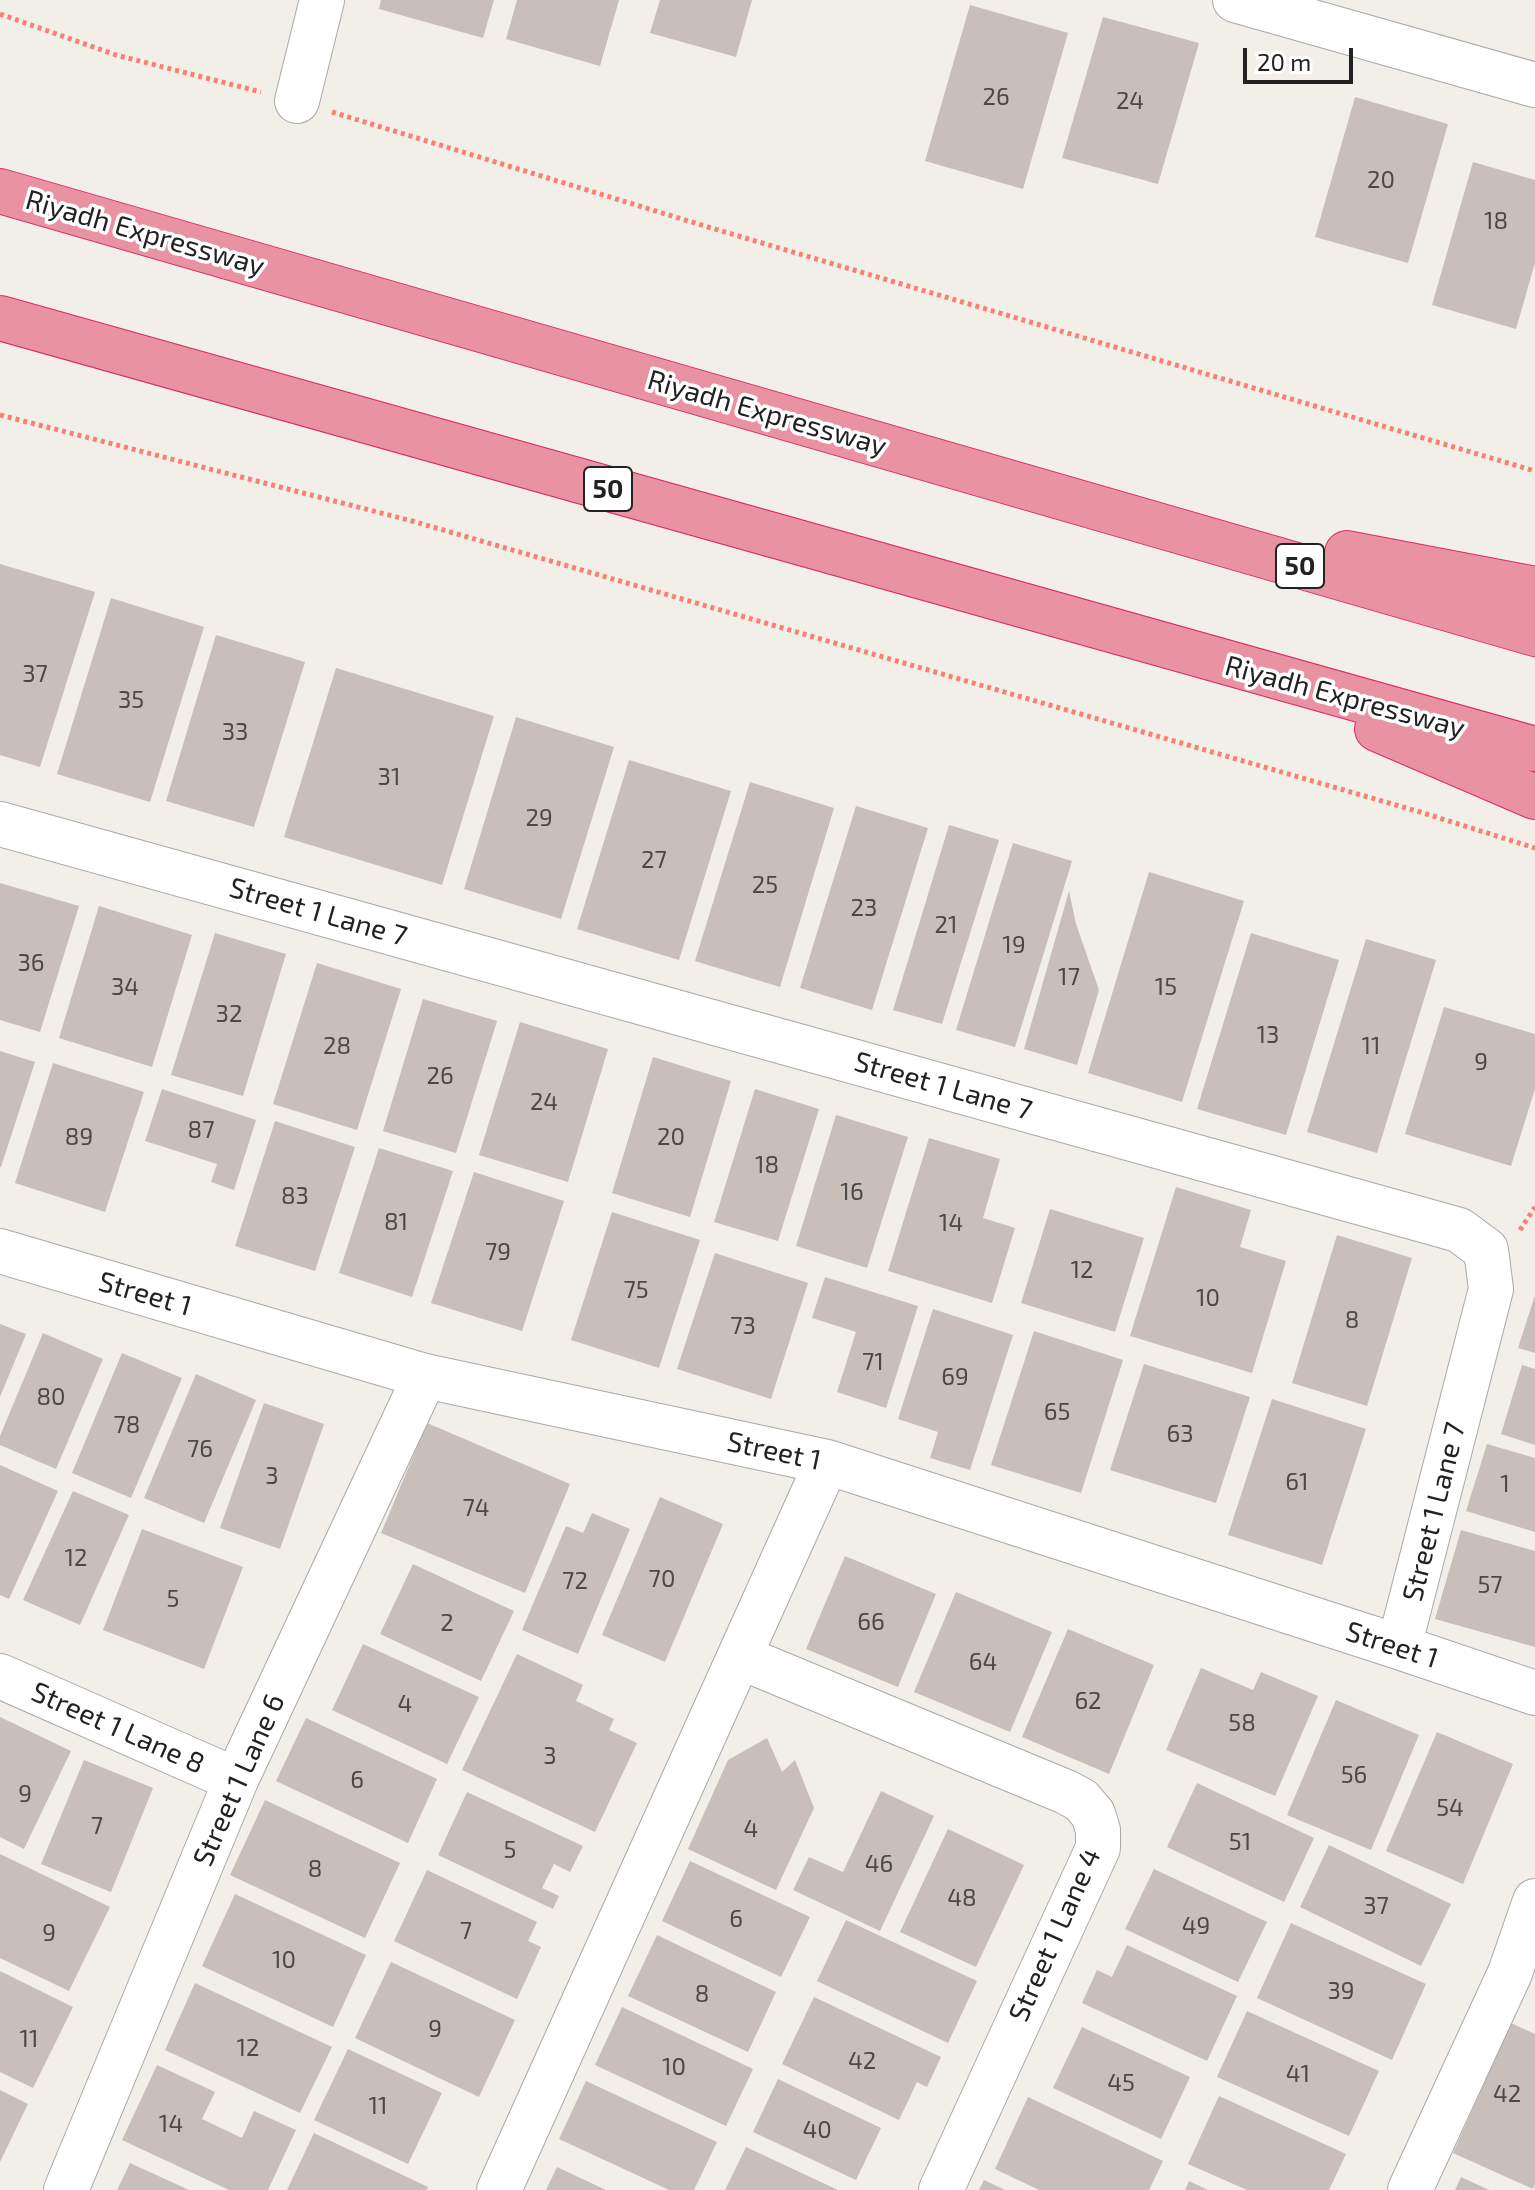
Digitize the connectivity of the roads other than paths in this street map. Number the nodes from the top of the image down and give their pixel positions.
1 (322, 0) edge
2 (1235, 0) edge
3 (1535, 85) edge
4 (297, 101) road end
5 (0, 176) edge
6 (0, 191) edge
7 (58, 209) junction
8 (0, 318) edge
9 (1066, 499) junction
10 (1535, 589) edge
11 (1535, 634) edge
12 (1216, 661) junction
13 (1535, 749) edge
14 (1535, 797) edge
15 (0, 824) edge
16 (0, 1251) edge
17 (425, 1376) junction
18 (827, 1462) junction
19 (1399, 1647) junction
20 (740, 1657) junction
21 (0, 1676) edge
22 (1535, 1693) edge
23 (236, 1780) junction
24 (1535, 1901) edge
25 (1522, 1979) edge
26 (66, 2190) edge
27 (499, 2190) edge
28 (941, 2190) edge
29 (1410, 2190) edge

1 - 4 street
2 - 3 street
5 - 7 street
6 - 7 highway, Riyadh Expressway / 50
7 - 9 highway, Riyadh Expressway / 50
8 - 12 highway, Riyadh Expressway / 50
9 - 10 highway
9 - 11 highway, Riyadh Expressway / 50
12 - 13 highway, Riyadh Expressway / 50
12 - 14 highway
15 - 19 street, Street 1 Lane 7
16 - 17 street, Street 1
17 - 18 street, Street 1
17 - 23 street, Street 1 Lane 6
18 - 19 street, Street 1
18 - 20 street
19 - 22 street, Street 1
20 - 27 street
20 - 28 street, Street 1 Lane 4
21 - 23 street, Street 1 Lane 8
23 - 26 street, Street 1 Lane 6
24 - 25 street
25 - 29 street

